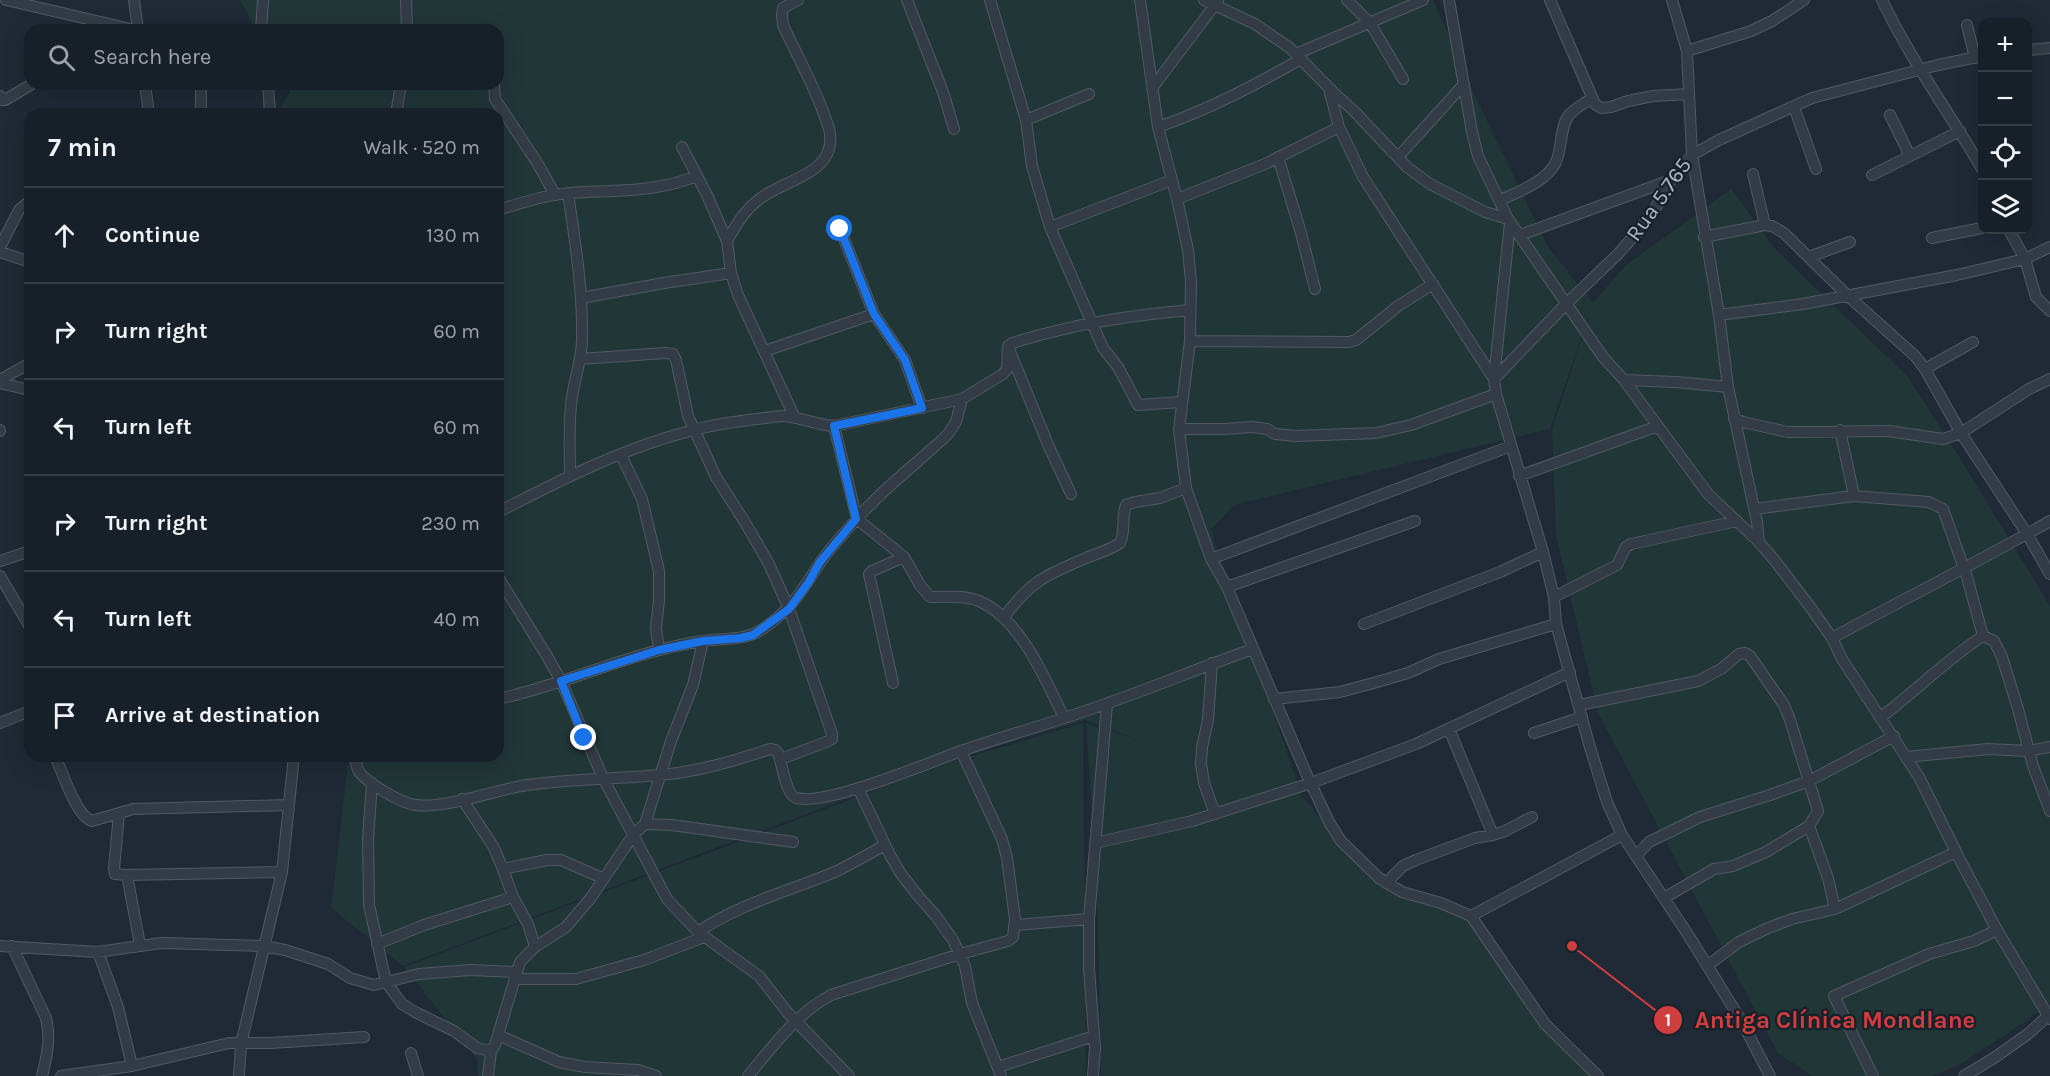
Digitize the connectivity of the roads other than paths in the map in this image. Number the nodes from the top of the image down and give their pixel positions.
1 (6, 0) edge
2 (134, 0) edge
3 (262, 0) edge
4 (406, 0) edge
5 (908, 0) edge
6 (990, 0) edge
7 (1140, 0) edge
8 (1347, 0) edge
9 (1423, 0) edge
10 (1449, 0) edge
11 (1550, 0) edge
12 (1671, 0) edge
13 (1804, 0) edge
14 (1882, 0) edge
15 (790, 2) edge
16 (1212, 2) edge
17 (1370, 23) junction
18 (110, 24) edge
19 (136, 24) edge
20 (261, 24) edge
21 (407, 24) edge
22 (1966, 25) dead end
23 (2050, 48) edge
24 (2032, 50) edge
25 (1687, 51) junction
26 (1978, 55) edge
27 (1298, 57) junction
28 (1978, 57) edge
29 (1922, 70) junction
30 (1403, 78) dead end
31 (1464, 84) junction
32 (1153, 87) junction
33 (1328, 87) junction
34 (24, 88) edge
35 (146, 90) edge
36 (201, 90) edge
37 (268, 90) edge
38 (400, 90) edge
39 (494, 90) edge
40 (1689, 93) junction
41 (1089, 94) dead end
42 (1592, 98) junction
43 (2, 100) edge
44 (1794, 107) junction
45 (148, 108) edge
46 (201, 108) edge
47 (270, 108) edge
48 (397, 108) edge
49 (501, 108) edge
50 (504, 113) edge
51 (1890, 115) dead end
52 (1026, 120) junction
53 (1158, 127) junction
54 (1340, 127) junction
55 (954, 129) dead end
56 (1960, 131) junction
57 (682, 147) dead end
58 (1692, 154) junction
59 (1910, 156) junction
60 (1278, 157) junction
61 (1398, 158) junction
62 (1978, 161) edge
63 (1816, 169) dead end
64 (1753, 174) dead end
65 (1872, 175) dead end
66 (697, 176) junction
67 (1172, 180) junction
68 (1671, 180) junction
69 (568, 193) junction
70 (555, 195) junction
71 (1177, 199) junction
72 (1501, 200) junction
73 (24, 206) edge
74 (504, 208) edge
75 (1509, 220) junction
76 (1765, 225) junction
77 (1050, 227) junction
78 (840, 229) dead end
79 (1978, 229) edge
80 (2011, 234) edge
81 (1520, 235) junction
82 (1704, 237) junction
83 (1932, 238) dead end
84 (727, 241) junction
85 (1850, 242) dead end
86 (0, 247) edge
87 (2050, 247) edge
88 (0, 252) edge
89 (1809, 257) junction
90 (24, 260) edge
91 (2025, 260) junction
92 (731, 273) junction
93 (1433, 284) junction
94 (1315, 289) dead end
95 (1847, 295) junction
96 (581, 298) junction
97 (1566, 304) junction
98 (1190, 310) junction
99 (2050, 311) edge
100 (874, 314) junction
101 (1719, 315) junction
102 (1093, 322) junction
103 (1190, 341) junction
104 (1973, 342) dead end
105 (1008, 346) junction
106 (765, 351) junction
107 (580, 359) junction
108 (24, 367) edge
109 (1925, 369) junction
110 (1494, 379) junction
111 (2050, 379) edge
112 (1624, 380) junction
113 (0, 381) edge
114 (1728, 387) junction
115 (24, 388) edge
116 (1496, 394) junction
117 (962, 399) junction
118 (1181, 402) junction
119 (922, 408) junction
120 (794, 416) junction
121 (1734, 418) junction
122 (834, 426) junction
123 (1658, 426) junction
124 (695, 429) junction
125 (1179, 429) junction
126 (1840, 430) junction
127 (1960, 433) junction
128 (1511, 446) junction
129 (621, 456) junction
130 (570, 475) junction
131 (1520, 476) junction
132 (1186, 488) junction
133 (1071, 494) dead end
134 (1854, 496) junction
135 (504, 509) edge
136 (1754, 509) junction
137 (856, 519) junction
138 (1737, 520) junction
139 (2050, 521) edge
140 (1414, 522) dead end
141 (2027, 534) junction
142 (1759, 542) junction
143 (1543, 552) junction
144 (24, 553) edge
145 (904, 557) junction
146 (1211, 559) junction
147 (0, 561) edge
148 (1964, 568) junction
149 (2050, 574) edge
150 (0, 576) edge
151 (504, 587) edge
152 (1227, 587) junction
153 (1554, 597) junction
154 (789, 609) junction
155 (24, 617) edge
156 (1004, 617) junction
157 (1364, 624) dead end
158 (1556, 624) junction
159 (1983, 636) junction
160 (1832, 638) junction
161 (703, 641) junction
162 (1253, 649) junction
163 (659, 650) junction
164 (1212, 663) junction
165 (1569, 672) junction
166 (561, 681) junction
167 (893, 683) dead end
168 (504, 698) edge
169 (1274, 699) junction
170 (1107, 704) junction
171 (1579, 705) junction
172 (24, 713) edge
173 (1582, 717) junction
174 (1881, 717) junction
175 (1064, 718) junction
176 (0, 723) edge
177 (1449, 729) junction
178 (1534, 733) dead end
179 (1894, 736) junction
180 (2050, 747) edge
181 (961, 751) junction
182 (2028, 751) junction
183 (1906, 757) junction
184 (781, 759) junction
185 (58, 762) edge
186 (293, 762) edge
187 (356, 762) edge
188 (660, 775) junction
189 (603, 778) junction
190 (1809, 781) junction
191 (372, 783) junction
192 (1311, 783) junction
193 (858, 788) junction
194 (462, 799) junction
195 (288, 805) junction
196 (2050, 811) edge
197 (119, 813) junction
198 (1215, 814) junction
199 (1532, 817) dead end
200 (645, 824) junction
201 (1809, 826) junction
202 (634, 834) junction
203 (1493, 835) junction
204 (1622, 835) junction
205 (793, 842) dead end
206 (1095, 843) junction
207 (885, 845) junction
208 (1956, 852) junction
209 (1636, 856) junction
210 (504, 869) junction
211 (282, 873) junction
212 (126, 875) junction
213 (602, 878) junction
214 (1386, 882) junction
215 (513, 897) junction
216 (1664, 898) junction
217 (1835, 909) junction
218 (1471, 916) junction
219 (1089, 919) junction
220 (1015, 925) junction
221 (1997, 930) junction
222 (701, 934) junction
223 (377, 944) junction
224 (140, 945) junction
225 (0, 946) edge
226 (12, 946) junction
227 (263, 946) junction
228 (535, 947) junction
229 (98, 952) junction
230 (960, 954) junction
231 (1707, 966) junction
232 (516, 975) junction
233 (386, 982) junction
234 (2049, 1016) edge
235 (796, 1021) junction
236 (498, 1035) junction
237 (1094, 1036) junction
238 (364, 1037) dead end
239 (241, 1044) junction
240 (491, 1051) junction
241 (411, 1053) dead end
242 (132, 1066) junction
243 (999, 1071) edge
244 (622, 1072) edge
245 (42, 1076) edge
246 (61, 1076) edge
247 (239, 1076) edge
248 (418, 1076) edge
249 (489, 1076) edge
250 (656, 1076) edge
251 (748, 1076) edge
252 (849, 1076) edge
253 (1093, 1076) edge
254 (1598, 1076) edge
255 (1770, 1076) edge
256 (1873, 1076) edge
257 (1964, 1076) edge

1 - 18 street
2 - 19 street
3 - 20 street
4 - 21 street
5 - 55 street
6 - 52 street
7 - 32 street
8 - 17 street
9 - 17 street
10 - 31 street
11 - 42 street
12 - 25 street, Rua 5.765
13 - 25 street
14 - 29 street
15 - 84 street
16 - 27 street
16 - 32 street
17 - 27 street
17 - 30 street
22 - 26 street
23 - 24 street
25 - 40 street, Rua 5.765
27 - 33 street
27 - 53 street
28 - 29 street
29 - 44 street
29 - 56 street
31 - 61 street
31 - 72 street
32 - 53 street
33 - 54 street
33 - 61 street
34 - 43 street
35 - 45 street
36 - 46 street
37 - 47 street
38 - 48 street
39 - 49 street
40 - 42 street
40 - 58 street, Rua 5.765
41 - 52 street
42 - 72 street
44 - 58 street
44 - 63 street
50 - 70 street
51 - 59 street
52 - 77 street
53 - 67 street
54 - 60 street
54 - 93 street
56 - 59 street
56 - 62 street
57 - 66 street
58 - 68 street, Rua 5.765
58 - 82 street
59 - 65 street
60 - 71 street
60 - 94 street
61 - 75 street
64 - 76 street
66 - 69 street
66 - 84 street
67 - 71 street
67 - 77 street
68 - 81 street
68 - 97 street, Rua 5.765
69 - 70 street
69 - 96 street
70 - 74 street
71 - 98 street
72 - 75 street
73 - 86 street
75 - 81 street
75 - 110 street
76 - 82 street
76 - 89 street
77 - 102 street
78 - 100 street
79 - 83 street
80 - 91 street
81 - 97 street
82 - 101 street
84 - 92 street
85 - 89 street
87 - 91 street
88 - 90 street
89 - 95 street
91 - 95 street
91 - 99 street
92 - 96 street
92 - 106 street
93 - 103 street
93 - 110 street
95 - 101 street
95 - 109 street
96 - 107 street
97 - 110 street, Rua 5.765
97 - 112 street
98 - 102 street
98 - 103 street
100 - 106 street
100 - 119 street
101 - 114 street
102 - 105 street
102 - 118 street
103 - 118 street
104 - 109 street
105 - 117 street
105 - 133 street
106 - 120 street
107 - 124 street
107 - 130 street
108 - 113 street
109 - 127 street
110 - 116 street
111 - 127 street
112 - 114 street
112 - 123 street
113 - 115 street
114 - 121 street
116 - 125 street
116 - 128 street
117 - 119 street
117 - 137 street
118 - 125 street
119 - 122 street
120 - 122 street
120 - 124 street
121 - 126 street
121 - 136 street
122 - 137 street
123 - 131 street
123 - 138 street
124 - 129 street
124 - 154 street
125 - 132 street
126 - 127 street
126 - 134 street
127 - 141 street
128 - 131 street
128 - 146 street
129 - 130 street
129 - 163 street
130 - 135 street
131 - 143 street
132 - 146 street
132 - 156 street
134 - 136 street
134 - 148 street
136 - 142 street
137 - 145 street
137 - 154 street
138 - 142 street
138 - 153 street
139 - 141 street
140 - 152 street
141 - 148 street
141 - 149 street
142 - 160 street
143 - 153 street
143 - 157 street
144 - 147 street
145 - 156 street
145 - 167 street
146 - 152 street
148 - 159 street
148 - 160 street
150 - 155 street
151 - 166 street
152 - 162 street
153 - 158 street
154 - 161 street
154 - 184 street
156 - 175 street
158 - 165 street
158 - 169 street
159 - 174 street
159 - 182 street
160 - 174 street
161 - 163 street
161 - 188 street
162 - 164 street
162 - 169 street
163 - 166 street
164 - 170 street
164 - 198 street
165 - 171 street
165 - 177 street
166 - 168 street
166 - 189 street
169 - 192 street
170 - 175 street
170 - 206 street
171 - 173 street
171 - 190 street
172 - 176 street
173 - 178 street
173 - 204 street
174 - 179 street
175 - 181 street
177 - 192 street
177 - 203 street
179 - 183 street
179 - 190 street
180 - 182 street
181 - 193 street
181 - 220 street
182 - 183 street
182 - 196 street
183 - 208 street
184 - 188 street
184 - 193 street
185 - 197 street
186 - 195 street
187 - 191 street
188 - 189 street
188 - 200 street
189 - 194 street
189 - 202 street
190 - 201 street
190 - 209 street
191 - 194 street
191 - 223 street
192 - 198 street
192 - 214 street
193 - 207 street
194 - 210 street
195 - 197 street
195 - 211 street
197 - 212 street
198 - 206 street
199 - 203 street
200 - 202 street
200 - 205 street
201 - 216 street
201 - 217 street
202 - 213 street
202 - 222 street
203 - 214 street
204 - 209 street
204 - 218 street
206 - 219 street
207 - 222 street
207 - 230 street
208 - 217 street
208 - 221 street
209 - 216 street
210 - 213 street
210 - 215 street
211 - 212 street
211 - 227 street
212 - 224 street
213 - 228 street
214 - 218 street
215 - 223 street
215 - 228 street
216 - 231 street
217 - 231 street
218 - 254 street
219 - 220 street
219 - 237 street
220 - 230 street
221 - 234 street
221 - 256 street
222 - 232 street
222 - 235 street
223 - 233 street
224 - 227 street
224 - 229 street
225 - 226 street
226 - 229 street
226 - 245 street
227 - 233 street
227 - 239 street
228 - 232 street
229 - 242 street
230 - 235 street
230 - 243 street
231 - 255 street
232 - 233 street
232 - 236 street
233 - 240 street
234 - 257 street
235 - 251 street
235 - 252 street
236 - 240 street
236 - 244 street
237 - 243 street
237 - 253 street
238 - 239 street
239 - 242 street
239 - 247 street
240 - 249 street
241 - 248 street
242 - 246 street
244 - 250 street

